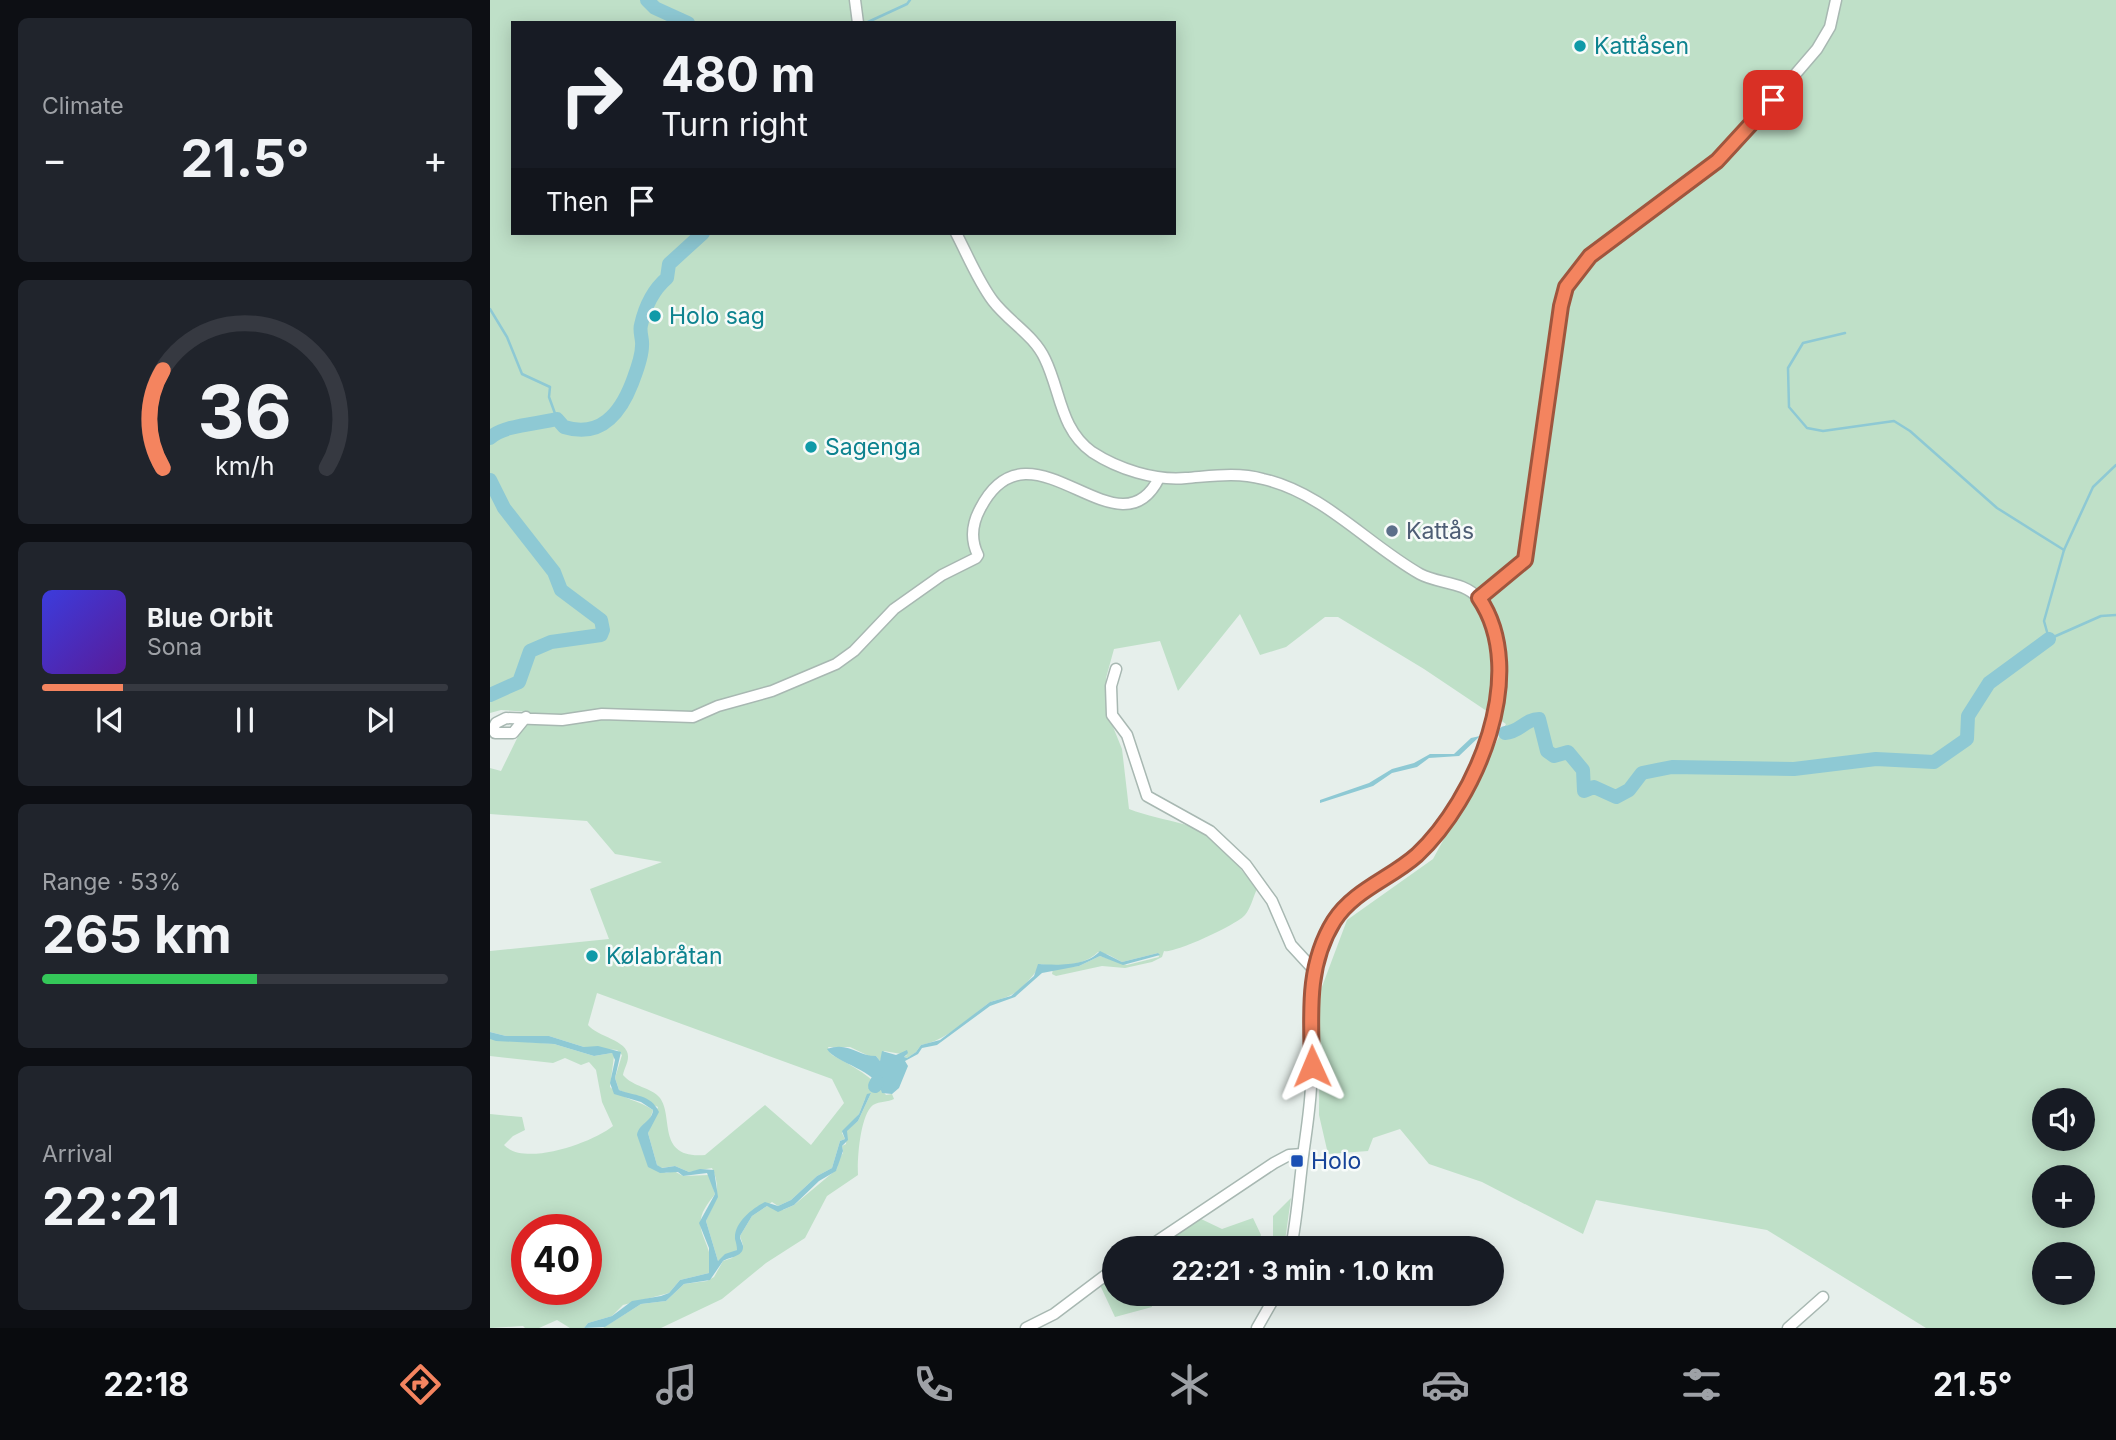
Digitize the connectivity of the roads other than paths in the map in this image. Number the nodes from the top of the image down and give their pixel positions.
1 (855, 0) edge
2 (1836, 0) edge
3 (859, 21) edge
4 (957, 235) edge
5 (1158, 478) junction
6 (1479, 598) junction
7 (1116, 669) dead end
8 (526, 717) dead end
9 (1314, 970) junction
10 (1303, 1154) junction
11 (1165, 1236) edge
12 (1293, 1236) edge
13 (1102, 1278) edge
14 (1823, 1297) dead end
15 (1270, 1306) edge
16 (1026, 1328) edge
17 (1257, 1328) edge
18 (1788, 1328) edge

1 - 3 street
2 - 6 street
4 - 5 street
5 - 6 street
5 - 8 street
6 - 9 street
7 - 9 street
9 - 10 street
10 - 11 street
10 - 12 street
13 - 16 street
14 - 18 street
15 - 17 street

